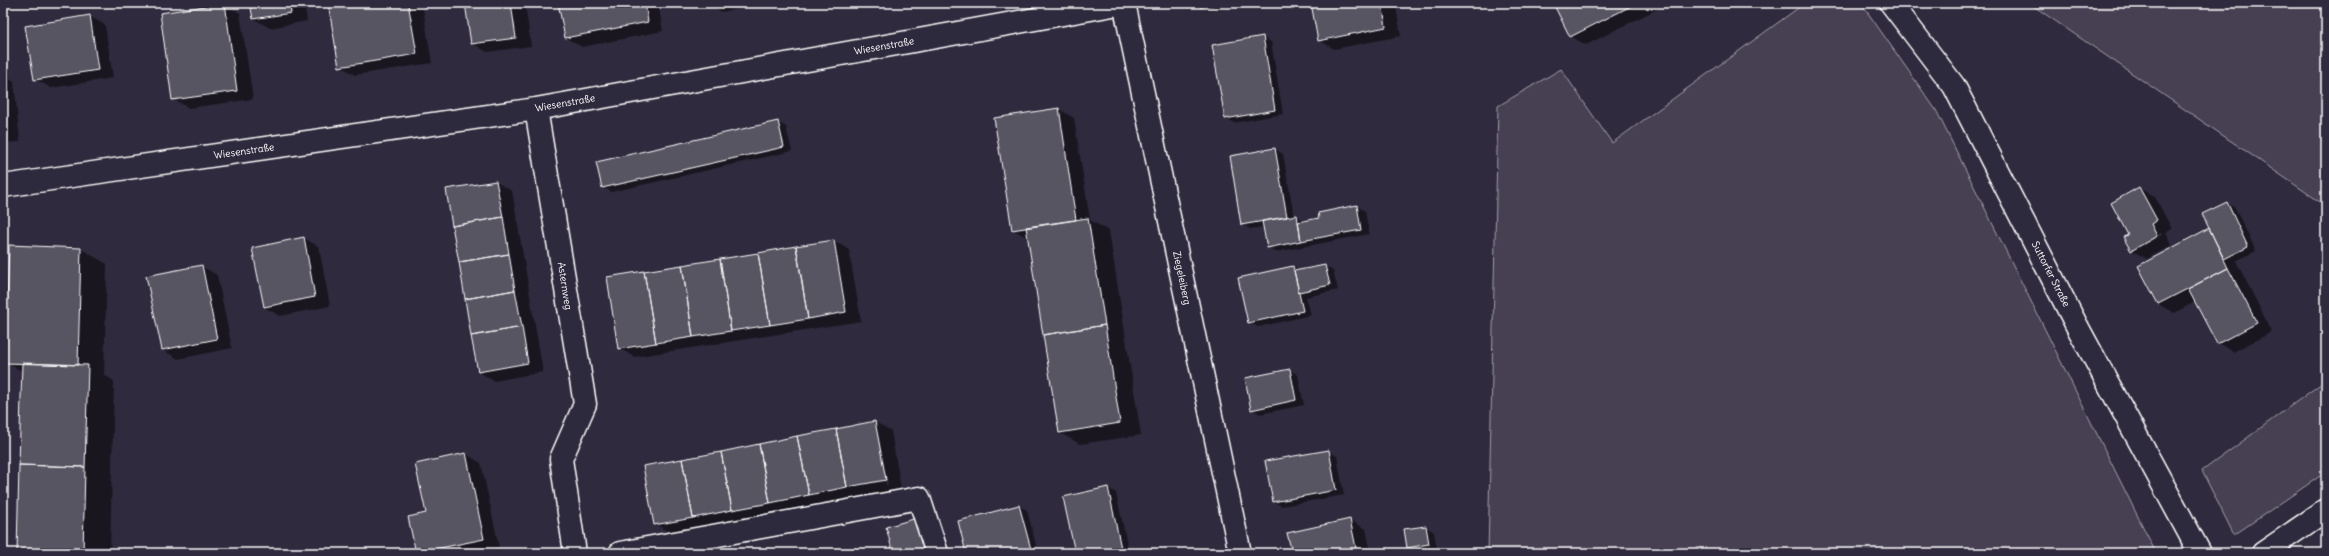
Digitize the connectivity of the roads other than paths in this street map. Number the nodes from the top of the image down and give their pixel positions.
1 (1124, 3) edge
2 (1891, 3) edge
3 (536, 109) junction
4 (3, 186) edge
5 (2326, 510) edge
6 (1236, 552) edge
7 (575, 553) edge
8 (620, 553) edge
9 (936, 553) edge
10 (2200, 553) edge
11 (2263, 553) edge

1 - 3 main road, Wiesenstraße
1 - 6 main road, Ziegeleiberg
2 - 10 main road, Suttorfer Straße
3 - 4 main road, Wiesenstraße
3 - 7 main road, Asternweg
5 - 11 main road
8 - 9 main road

